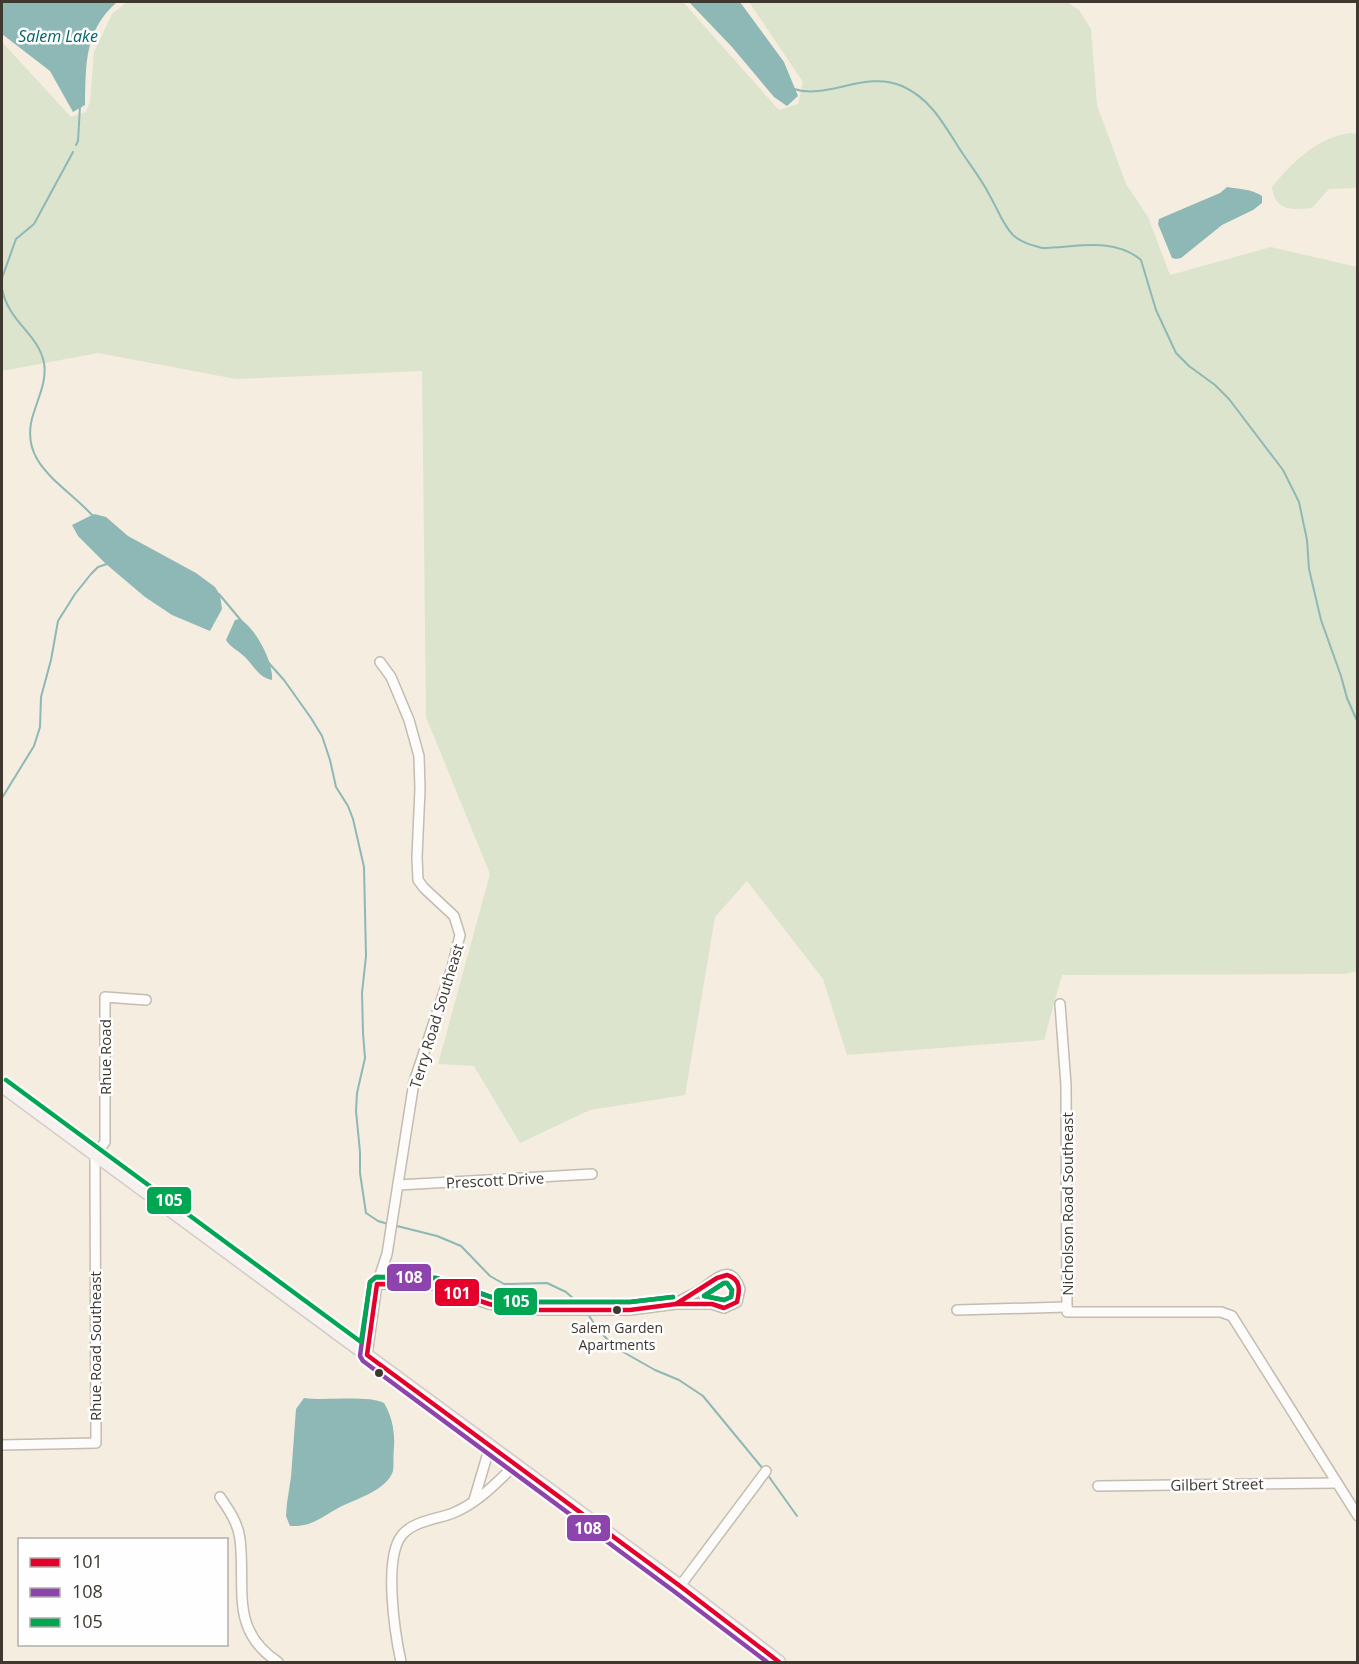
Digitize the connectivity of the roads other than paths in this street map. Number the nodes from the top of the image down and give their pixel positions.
1 (380, 662) dead end
2 (146, 999) dead end
3 (1060, 1004) dead end
4 (2, 1086) edge
5 (95, 1155) junction
6 (592, 1174) dead end
7 (398, 1185) junction
8 (377, 1284) junction
9 (709, 1284) junction
10 (676, 1304) junction
11 (712, 1304) junction
12 (1067, 1306) junction
13 (957, 1310) dead end
14 (367, 1355) junction
15 (2, 1444) edge
16 (490, 1446) junction
17 (515, 1465) junction
18 (766, 1471) dead end
19 (1337, 1483) junction
20 (1098, 1486) dead end
21 (220, 1497) dead end
22 (474, 1500) junction
23 (1357, 1516) edge
24 (680, 1586) junction
25 (278, 1662) edge
26 (402, 1662) edge
27 (779, 1662) edge

1 - 7 street, Terry Road Southeast
2 - 5 street, Rhue Road
3 - 12 street, Nicholson Road Southeast
4 - 5 main road
5 - 14 main road
5 - 15 street, Rhue Road Southeast
6 - 7 street, Prescott Drive
7 - 8 street, Terry Road Southeast
8 - 10 street
8 - 14 street, Terry Road Southeast
9 - 10 street
9 - 11 street
9 - 11 street
10 - 11 street
12 - 13 street
12 - 19 street, Nicholson Road Southeast
14 - 16 main road
16 - 17 main road
16 - 22 street
17 - 22 street
17 - 24 main road
18 - 24 street
19 - 20 street, Gilbert Street
19 - 23 street, Nicholson Road Southeast
21 - 25 street
22 - 26 street
24 - 27 main road

